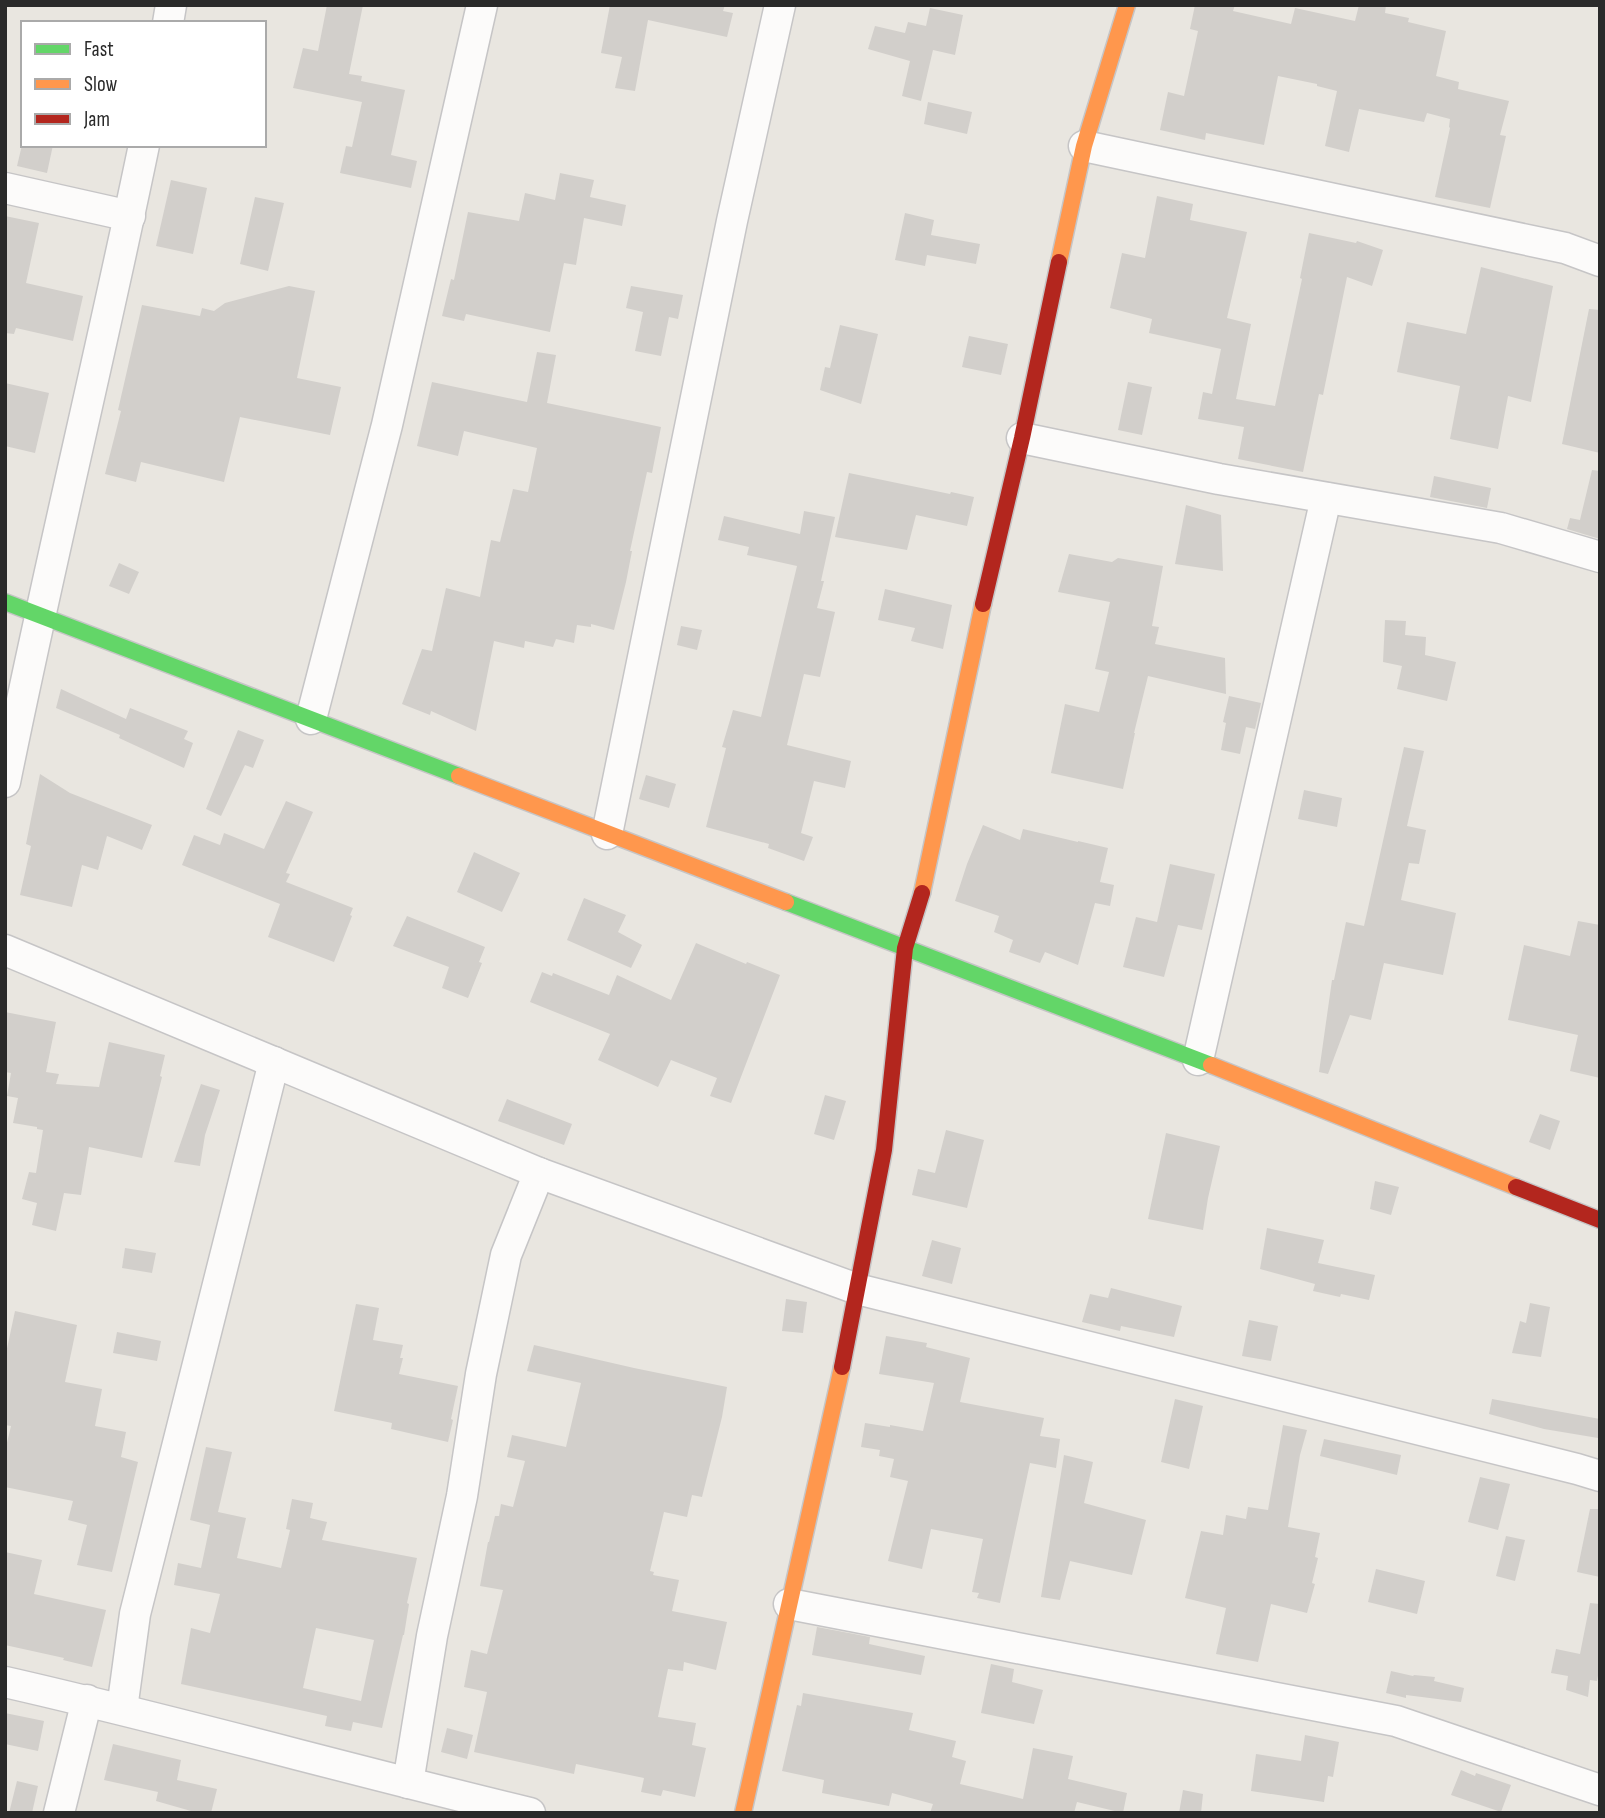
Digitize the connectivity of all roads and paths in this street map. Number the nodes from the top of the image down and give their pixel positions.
1 (482, 5) edge
2 (780, 5) edge
3 (1127, 5) edge
4 (1084, 146) junction
5 (144, 147) edge
6 (5, 188) edge
7 (130, 216) junction
8 (1600, 261) edge
9 (1022, 439) junction
10 (1326, 498) junction
11 (1600, 557) edge
12 (5, 601) edge
13 (40, 614) junction
14 (311, 719) junction
15 (5, 782) edge
16 (607, 834) junction
17 (905, 948) junction
18 (5, 950) edge
19 (1198, 1060) junction
20 (274, 1062) junction
21 (539, 1173) junction
22 (1600, 1220) edge
23 (857, 1289) junction
24 (1600, 1476) edge
25 (789, 1604) junction
26 (5, 1682) edge
27 (87, 1700) junction
28 (122, 1709) junction
29 (408, 1783) junction
30 (1600, 1790) edge
31 (59, 1813) edge
32 (530, 1813) edge
33 (743, 1813) edge

1 - 14 street
2 - 16 street
3 - 4 street
4 - 8 street
4 - 9 street
5 - 7 street
6 - 7 street
7 - 13 street
9 - 10 street
9 - 17 street
10 - 11 street
10 - 19 street
12 - 13 street
13 - 14 street
13 - 15 street
14 - 16 street
16 - 17 street
17 - 19 street
17 - 23 street
18 - 20 street
19 - 22 street
20 - 21 street
20 - 28 street
21 - 23 street
21 - 29 street
23 - 24 street
23 - 25 street
25 - 30 street
25 - 33 street
26 - 27 street
27 - 28 street
27 - 31 street
28 - 29 street
29 - 32 street

